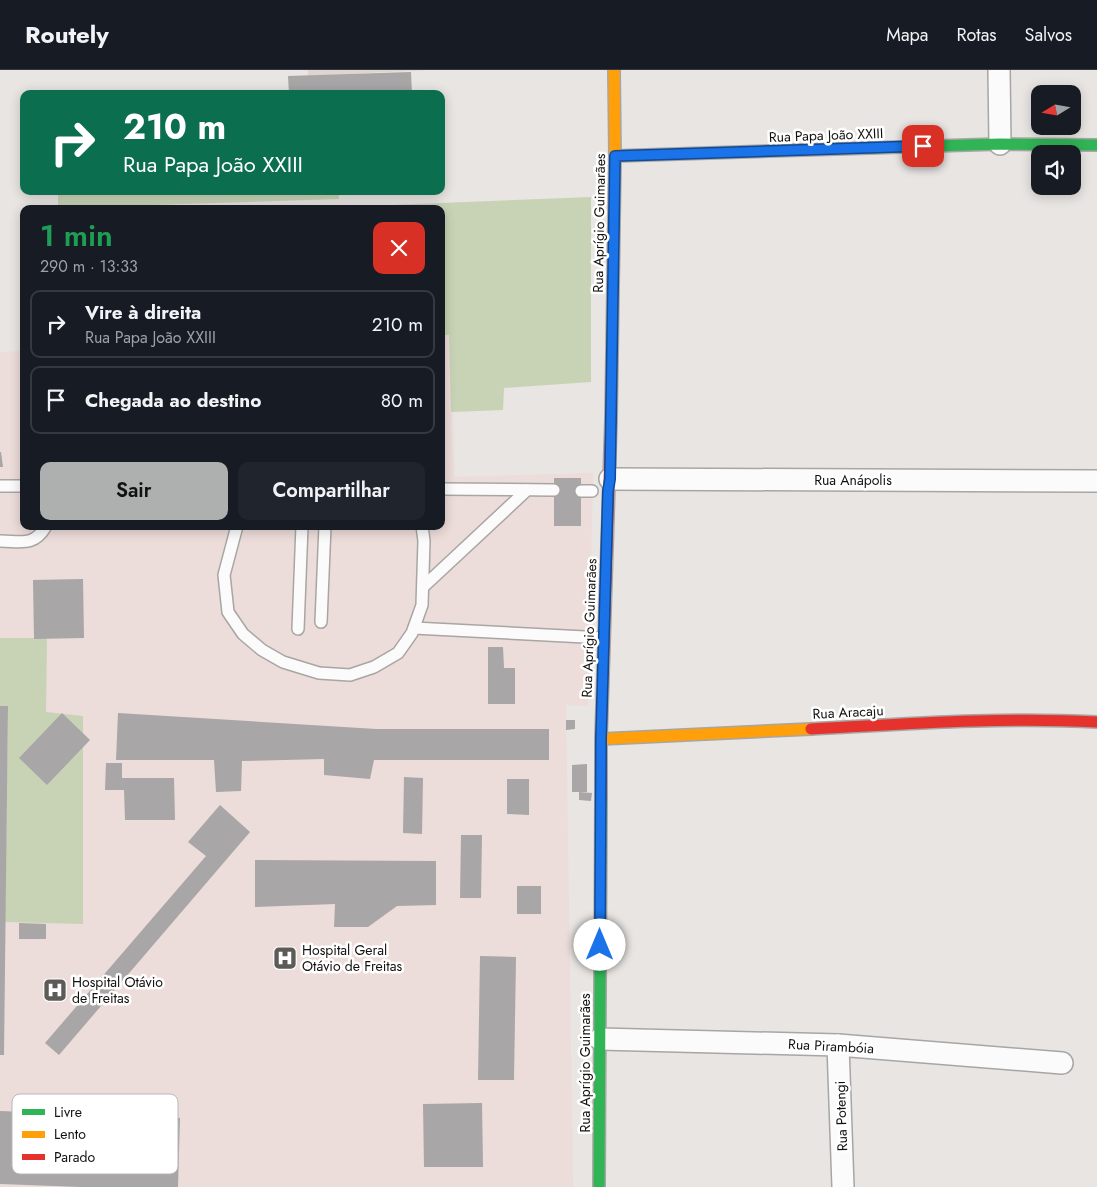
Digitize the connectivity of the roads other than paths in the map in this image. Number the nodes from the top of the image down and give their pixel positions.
1 (614, 70) edge
2 (999, 70) edge
3 (1000, 144) junction
4 (1097, 144) edge
5 (615, 156) junction
6 (1097, 481) edge
7 (0, 486) edge
8 (20, 486) edge
9 (598, 488) junction
10 (445, 489) edge
11 (528, 490) junction
12 (554, 490) dead end
13 (44, 530) edge
14 (235, 530) edge
15 (302, 530) edge
16 (325, 530) edge
17 (423, 530) edge
18 (0, 540) edge
19 (423, 586) junction
20 (321, 622) dead end
21 (414, 628) junction
22 (298, 629) dead end
23 (604, 638) junction
24 (1097, 722) edge
25 (601, 739) junction
26 (600, 1039) junction
27 (838, 1045) junction
28 (1062, 1063) dead end
29 (599, 1187) edge
30 (843, 1187) edge

1 - 5 street, Rua Aprígio Guimarães
2 - 3 street
3 - 4 street, Rua Papa João XXIII
3 - 5 street, Rua Papa João XXIII
5 - 9 street, Rua Aprígio Guimarães
6 - 9 street, Rua Anápolis
7 - 8 lane
9 - 23 street, Rua Aprígio Guimarães
10 - 11 lane
11 - 12 lane
11 - 19 lane
13 - 18 lane
14 - 21 lane
15 - 22 lane
16 - 20 lane
17 - 19 lane
19 - 21 lane
21 - 23 lane
23 - 25 street, Rua Aprígio Guimarães
24 - 25 street, Rua Aracaju
25 - 26 street, Rua Aprígio Guimarães
26 - 27 street, Rua Pirambóia
26 - 29 street, Rua Aprígio Guimarães
27 - 28 street, Rua Pirambóia
27 - 30 street, Rua Potengi

